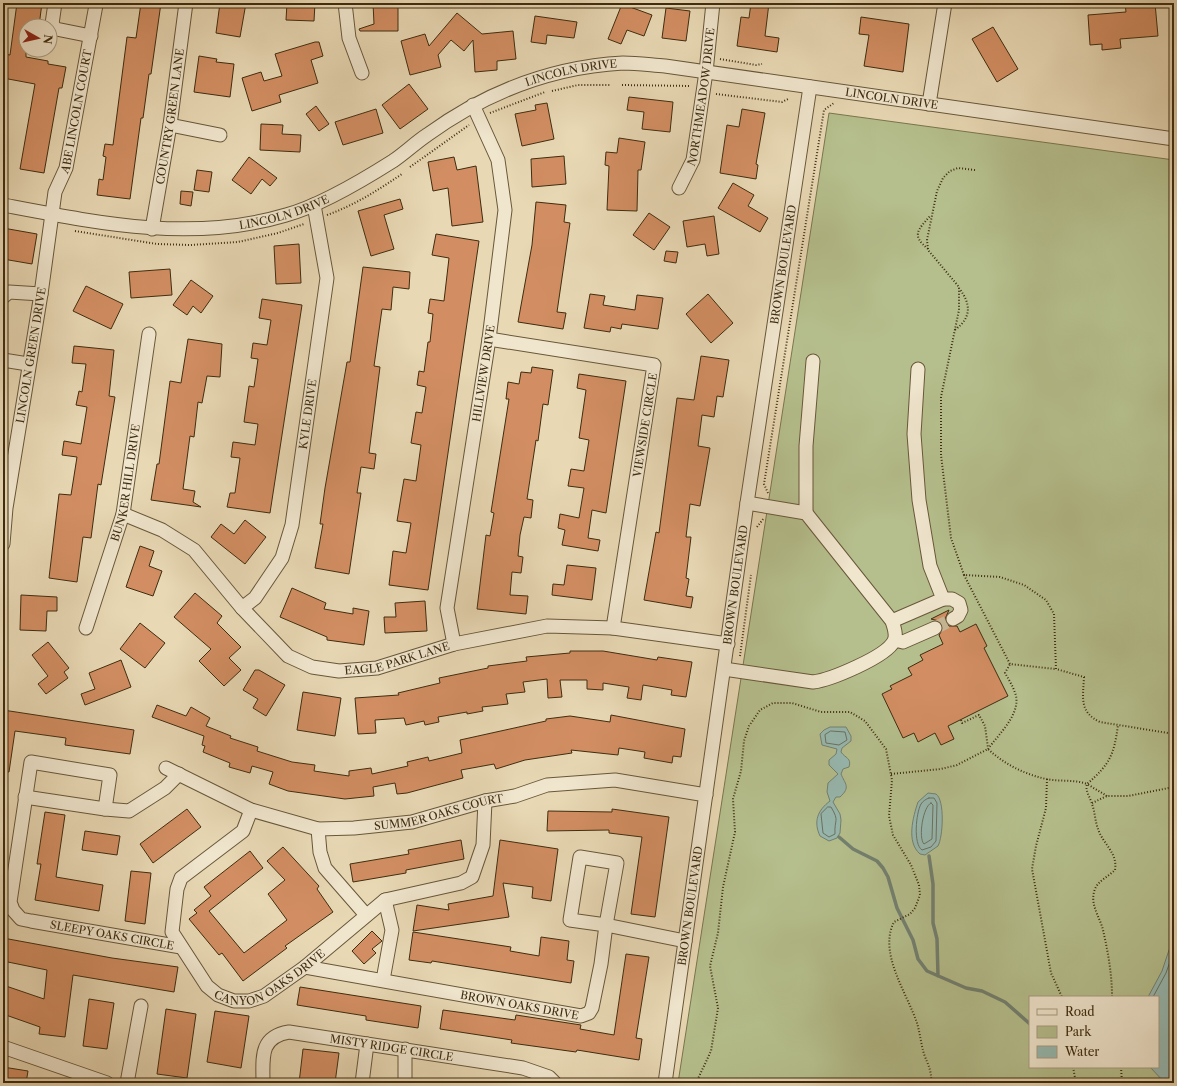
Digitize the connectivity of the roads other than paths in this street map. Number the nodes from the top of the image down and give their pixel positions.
1 (55, 3) edge
2 (186, 3) edge
3 (346, 3) edge
4 (713, 3) edge
5 (945, 3) edge
6 (95, 4) edge
7 (91, 36) junction
8 (706, 72) junction
9 (362, 73) dead end
10 (810, 87) junction
11 (929, 104) junction
12 (473, 106) junction
13 (170, 125) junction
14 (220, 135) dead end
15 (1174, 139) edge
16 (679, 188) dead end
17 (3, 205) edge
18 (314, 205) junction
19 (51, 214) junction
20 (152, 229) junction
21 (41, 294) junction
22 (3, 297) edge
23 (149, 334) dead end
24 (488, 338) junction
25 (3, 360) edge
26 (813, 361) dead end
27 (28, 364) junction
28 (918, 369) dead end
29 (747, 504) junction
30 (4, 508) edge
31 (806, 513) junction
32 (123, 514) junction
33 (3, 544) edge
34 (943, 599) junction
35 (242, 608) junction
36 (953, 619) tunnel mouth
37 (892, 621) junction
38 (86, 628) dead end
39 (612, 628) junction
40 (935, 628) tunnel mouth
41 (895, 640) junction
42 (454, 644) junction
43 (728, 644) junction
44 (724, 668) junction
45 (166, 768) dead end
46 (179, 774) junction
47 (706, 795) junction
48 (25, 797) junction
49 (486, 802) junction
50 (105, 809) junction
51 (251, 810) junction
52 (318, 829) junction
53 (385, 900) junction
54 (366, 915) junction
55 (606, 925) junction
56 (686, 941) junction
57 (181, 947) junction
58 (305, 967) junction
59 (383, 980) junction
60 (141, 1006) dead end
61 (367, 1044) junction
62 (3, 1047) edge
63 (405, 1049) junction
64 (107, 1083) edge
65 (127, 1083) edge
66 (263, 1083) edge
67 (362, 1083) edge
68 (405, 1083) edge
69 (555, 1083) edge
70 (665, 1083) edge

1 - 7 street
2 - 13 street, COUNTRY GREEN LANE
3 - 9 street
4 - 8 street, NORTHMEADOW DRIVE
5 - 11 street
6 - 7 street, ABE LINCOLN COURT
7 - 19 street, ABE LINCOLN COURT
8 - 10 street, LINCOLN DRIVE
8 - 12 street, LINCOLN DRIVE
8 - 16 street, NORTHMEADOW DRIVE
10 - 11 street, LINCOLN DRIVE
10 - 29 street, BROWN BOULEVARD
11 - 15 street, LINCOLN DRIVE
12 - 18 street, LINCOLN DRIVE
12 - 24 street, HILLVIEW DRIVE
13 - 14 street
13 - 20 street, COUNTRY GREEN LANE
17 - 19 street, LINCOLN DRIVE
18 - 20 street, LINCOLN DRIVE
18 - 35 street, KYLE DRIVE
19 - 20 street, LINCOLN DRIVE
19 - 21 street, LINCOLN GREEN DRIVE
21 - 22 street
21 - 27 street, LINCOLN GREEN DRIVE
23 - 32 street, BUNKER HILL DRIVE
24 - 39 street, VIEWSIDE CIRCLE
24 - 42 street, HILLVIEW DRIVE
25 - 27 street
26 - 31 street
27 - 30 street, LINCOLN GREEN DRIVE
28 - 34 street
29 - 31 street
29 - 43 street, BROWN BOULEVARD
30 - 33 street, LINCOLN GREEN DRIVE
31 - 37 street
32 - 35 street, EAGLE PARK LANE
32 - 38 street, BUNKER HILL DRIVE
34 - 36 street
34 - 37 street
35 - 42 street, EAGLE PARK LANE
37 - 41 street
39 - 42 street, EAGLE PARK LANE
39 - 43 street, EAGLE PARK LANE
40 - 41 street
41 - 44 street
43 - 44 street, BROWN BOULEVARD
44 - 47 street, BROWN BOULEVARD
45 - 46 street, SUMMER OAKS COURT
46 - 50 street
46 - 51 street, SUMMER OAKS COURT
47 - 49 street, SUMMER OAKS COURT
47 - 56 street, BROWN BOULEVARD
48 - 50 street
48 - 50 street, SLEEPY OAKS CIRCLE
48 - 57 street, SLEEPY OAKS CIRCLE
49 - 52 street, SUMMER OAKS COURT
49 - 53 street, CANYON OAKS DRIVE
51 - 52 street, SUMMER OAKS COURT
51 - 57 street, SLEEPY OAKS CIRCLE
52 - 54 street
53 - 54 street, CANYON OAKS DRIVE
53 - 59 street
54 - 58 street, CANYON OAKS DRIVE
55 - 55 street
55 - 56 street
55 - 59 street, BROWN OAKS DRIVE
56 - 70 street, BROWN BOULEVARD
57 - 58 street, CANYON OAKS DRIVE
58 - 59 street, BROWN OAKS DRIVE
60 - 65 street
61 - 63 street, MISTY RIDGE CIRCLE
61 - 66 street, MISTY RIDGE CIRCLE
61 - 67 street
62 - 64 street
63 - 68 street
63 - 69 street, MISTY RIDGE CIRCLE

